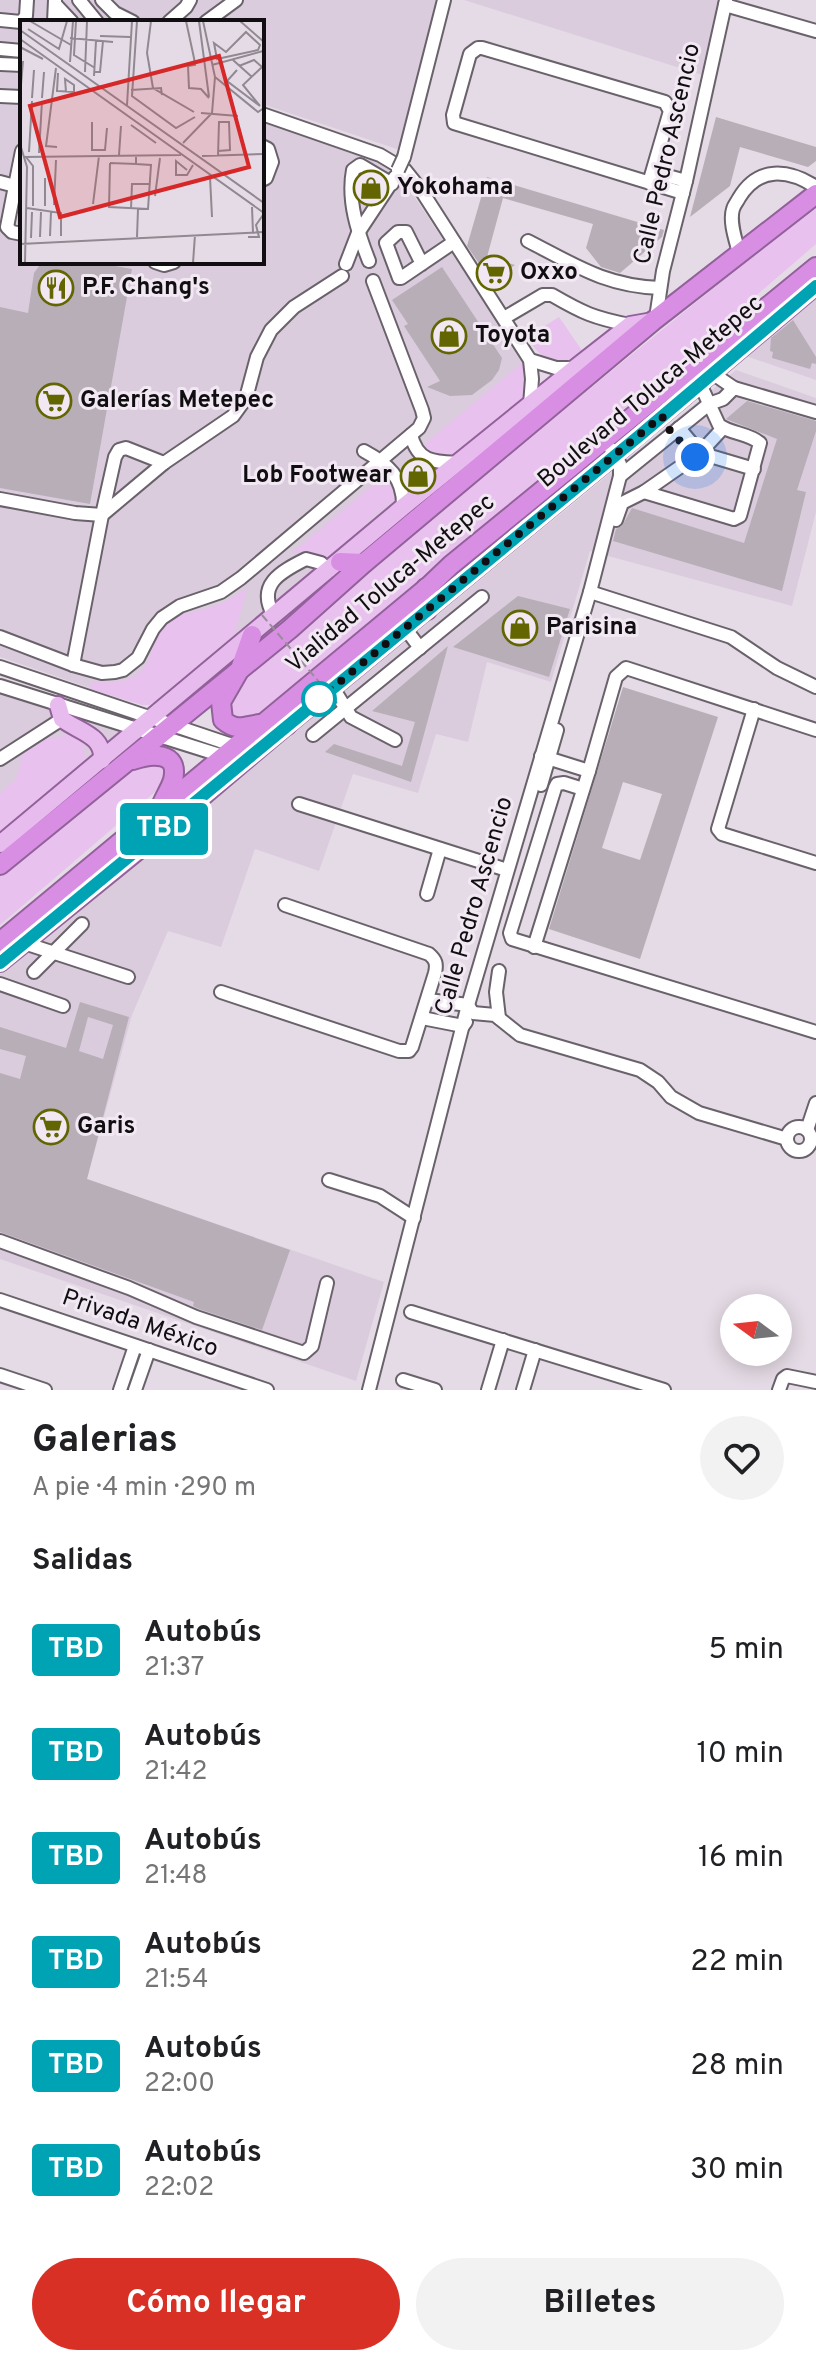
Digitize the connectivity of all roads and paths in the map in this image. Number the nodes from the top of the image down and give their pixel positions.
1 (27, 0) edge
2 (79, 0) edge
3 (102, 0) edge
4 (190, 0) edge
5 (236, 0) edge
6 (444, 0) edge
7 (726, 2) edge
8 (55, 4) edge
9 (0, 20) edge
10 (23, 20) edge
11 (70, 20) edge
12 (95, 20) edge
13 (129, 20) edge
14 (171, 20) edge
15 (209, 20) edge
16 (20, 22) edge
17 (816, 31) edge
18 (0, 64) edge
19 (20, 65) edge
20 (0, 96) edge
21 (20, 97) edge
22 (264, 115) edge
23 (264, 147) edge
24 (20, 161) edge
25 (651, 178) junction
26 (264, 179) edge
27 (0, 182) edge
28 (392, 184) junction
29 (15, 186) junction
30 (684, 187) junction
31 (816, 187) edge
32 (816, 194) edge
33 (358, 233) junction
34 (20, 234) edge
35 (528, 241) dead end
36 (454, 242) junction
37 (739, 253) junction
38 (369, 261) dead end
39 (422, 264) dead end
40 (816, 267) edge
41 (373, 281) dead end
42 (816, 286) edge
43 (660, 288) junction
44 (504, 318) junction
45 (655, 320) junction
46 (630, 325) junction
47 (741, 338) junction
48 (530, 360) junction
49 (575, 368) junction
50 (706, 379) junction
51 (734, 388) junction
52 (709, 404) junction
53 (530, 405) junction
54 (816, 412) edge
55 (662, 416) junction
56 (723, 428) junction
57 (676, 430) junction
58 (411, 435) junction
59 (610, 447) junction
60 (364, 451) dead end
61 (698, 455) junction
62 (380, 460) junction
63 (164, 463) junction
64 (459, 463) junction
65 (754, 469) junction
66 (620, 476) junction
67 (644, 492) junction
68 (0, 499) edge
69 (403, 507) junction
70 (102, 515) junction
71 (614, 527) dead end
72 (364, 563) junction
73 (334, 566) junction
74 (432, 590) junction
75 (590, 592) junction
76 (482, 597) dead end
77 (427, 610) joint
78 (268, 615) junction
79 (457, 619) junction
80 (405, 628) junction
81 (290, 629) junction
82 (252, 635) junction
83 (0, 637) edge
84 (420, 648) junction
85 (73, 665) junction
86 (0, 667) edge
87 (240, 669) junction
88 (0, 686) edge
89 (816, 687) edge
90 (225, 692) junction
91 (338, 700) junction
92 (285, 703) junction
93 (754, 709) junction
94 (60, 712) junction
95 (263, 723) junction
96 (288, 724) junction
97 (154, 728) junction
98 (816, 730) edge
99 (313, 735) dead end
100 (395, 740) dead end
101 (229, 751) junction
102 (545, 758) junction
103 (0, 759) edge
104 (102, 760) junction
105 (127, 762) junction
106 (589, 771) junction
107 (583, 789) junction
108 (299, 804) dead end
109 (160, 810) junction
110 (151, 833) junction
111 (0, 844) edge
112 (440, 849) junction
113 (816, 863) edge
114 (0, 865) edge
115 (507, 870) junction
116 (427, 894) dead end
117 (285, 905) dead end
118 (82, 924) dead end
119 (13, 939) edge
120 (534, 947) junction
121 (53, 953) junction
122 (0, 963) edge
123 (499, 971) dead end
124 (34, 972) dead end
125 (128, 977) dead end
126 (0, 984) edge
127 (221, 992) dead end
128 (428, 1000) junction
129 (63, 1006) dead end
130 (470, 1009) junction
131 (422, 1018) junction
132 (499, 1018) junction
133 (463, 1026) junction
134 (816, 1032) edge
135 (816, 1103) edge
136 (807, 1130) junction
137 (787, 1139) junction
138 (329, 1180) dead end
139 (414, 1218) junction
140 (0, 1241) edge
141 (327, 1283) dead end
142 (0, 1300) edge
143 (411, 1312) dead end
144 (503, 1340) junction
145 (135, 1346) junction
146 (149, 1350) junction
147 (535, 1350) junction
148 (0, 1375) edge
149 (403, 1380) dead end
150 (816, 1382) edge
151 (794, 1383) edge
152 (45, 1390) edge
153 (120, 1390) edge
154 (135, 1390) edge
155 (267, 1390) edge
156 (369, 1390) edge
157 (435, 1390) edge
158 (488, 1390) edge
159 (523, 1390) edge
160 (664, 1390) edge
161 (779, 1390) edge

1 - 10 street
2 - 12 street
3 - 13 street
4 - 14 street
5 - 15 street
6 - 28 street, bridge
7 - 17 street
7 - 30 street, Calle Pedro Ascencio
8 - 11 street
9 - 16 street
18 - 19 street
20 - 21 street
22 - 36 street
23 - 26 street
24 - 29 street
25 - 25 street
25 - 30 street
27 - 29 street
28 - 33 street
28 - 33 street
29 - 34 street
30 - 43 street, Calle Pedro Ascencio
31 - 37 street
32 - 37 highway, Vialidad Toluca-Metepec
33 - 38 street
33 - 63 street
35 - 43 street
36 - 39 street
36 - 44 street
37 - 45 highway, Vialidad Toluca-Metepec
40 - 47 highway, Vialidad Toluca-Metepec
41 - 58 street
42 - 47 main road, Boulevard Toluca-Metepec
43 - 45 street, Calle Pedro Ascencio
44 - 46 street
44 - 48 street
45 - 46 main road
45 - 72 highway, Vialidad Toluca-Metepec
46 - 49 main road
47 - 50 main road, Boulevard Toluca-Metepec
47 - 59 highway, Vialidad Toluca-Metepec
48 - 49 street
48 - 53 street
49 - 53 main road
50 - 51 street
50 - 52 street
50 - 55 main road, Boulevard Toluca-Metepec
51 - 52 street
51 - 54 street
52 - 56 street
52 - 57 street
53 - 64 main road
55 - 57 street
55 - 59 main road, Boulevard Toluca-Metepec
56 - 61 street
56 - 65 street
57 - 61 street
57 - 66 street
58 - 62 street
58 - 64 street
59 - 66 street, Calle Pedro Ascencio
59 - 74 highway, Vialidad Toluca-Metepec
60 - 62 street
61 - 65 street
61 - 67 street
62 - 69 street
62 - 85 street
63 - 70 street
63 - 70 street
64 - 69 main road
65 - 67 street
66 - 75 street, Calle Pedro Ascencio
67 - 71 street
68 - 70 street
69 - 73 main road
70 - 85 street
72 - 73 highway
72 - 81 highway, Vialidad Toluca-Metepec
73 - 78 main road
73 - 78 street
74 - 77 highway
74 - 79 street
74 - 92 highway, Vialidad Toluca-Metepec
75 - 89 street
75 - 102 street, Calle Pedro Ascencio
76 - 79 street
77 - 80 main road
78 - 82 main road
78 - 91 path, bridge
79 - 84 street
80 - 84 street
80 - 91 main road
81 - 87 highway, Vialidad Toluca-Metepec
81 - 90 highway
82 - 87 highway
82 - 97 main road
83 - 85 street
84 - 91 street
86 - 97 street
87 - 90 highway
87 - 97 highway, Vialidad Toluca-Metepec
88 - 94 street
90 - 95 highway
91 - 96 main road
91 - 99 street
91 - 100 street
92 - 95 highway, Vialidad Toluca-Metepec
92 - 96 highway
93 - 98 street
93 - 106 street
93 - 113 street
94 - 97 street
94 - 103 street
94 - 104 main road
95 - 96 highway
95 - 101 highway, Vialidad Toluca-Metepec
96 - 110 main road
97 - 101 street
97 - 104 main road
97 - 105 highway, Vialidad Toluca-Metepec
101 - 109 highway, Vialidad Toluca-Metepec
102 - 106 street
102 - 115 street, Calle Pedro Ascencio
104 - 111 main road
105 - 109 highway
105 - 114 highway, Vialidad Toluca-Metepec
106 - 107 street
107 - 120 street
107 - 120 street
108 - 112 street
109 - 110 highway, Vialidad Toluca-Metepec
110 - 119 highway, Vialidad Toluca-Metepec
112 - 115 street
112 - 116 street
115 - 130 street, Calle Pedro Ascencio
117 - 128 street
118 - 121 street
119 - 121 street
119 - 122 main road
120 - 134 street
121 - 124 street
121 - 125 street
123 - 132 street
126 - 129 street
127 - 131 street
128 - 130 street
128 - 131 street
130 - 132 street
130 - 133 street, Calle Pedro Ascencio
131 - 133 street
132 - 137 street
133 - 139 street, Calle Pedro Ascencio
135 - 136 street
136 - 137 street
136 - 137 street
138 - 139 street
139 - 156 street, Calle Pedro Ascencio
140 - 141 street
142 - 145 street, Privada México
143 - 144 street
144 - 147 street
144 - 158 street
145 - 146 street, Privada México
145 - 153 street
146 - 154 street
146 - 155 street, Privada México
147 - 159 street
147 - 160 street
148 - 152 street
149 - 157 street
150 - 151 street
151 - 161 street

